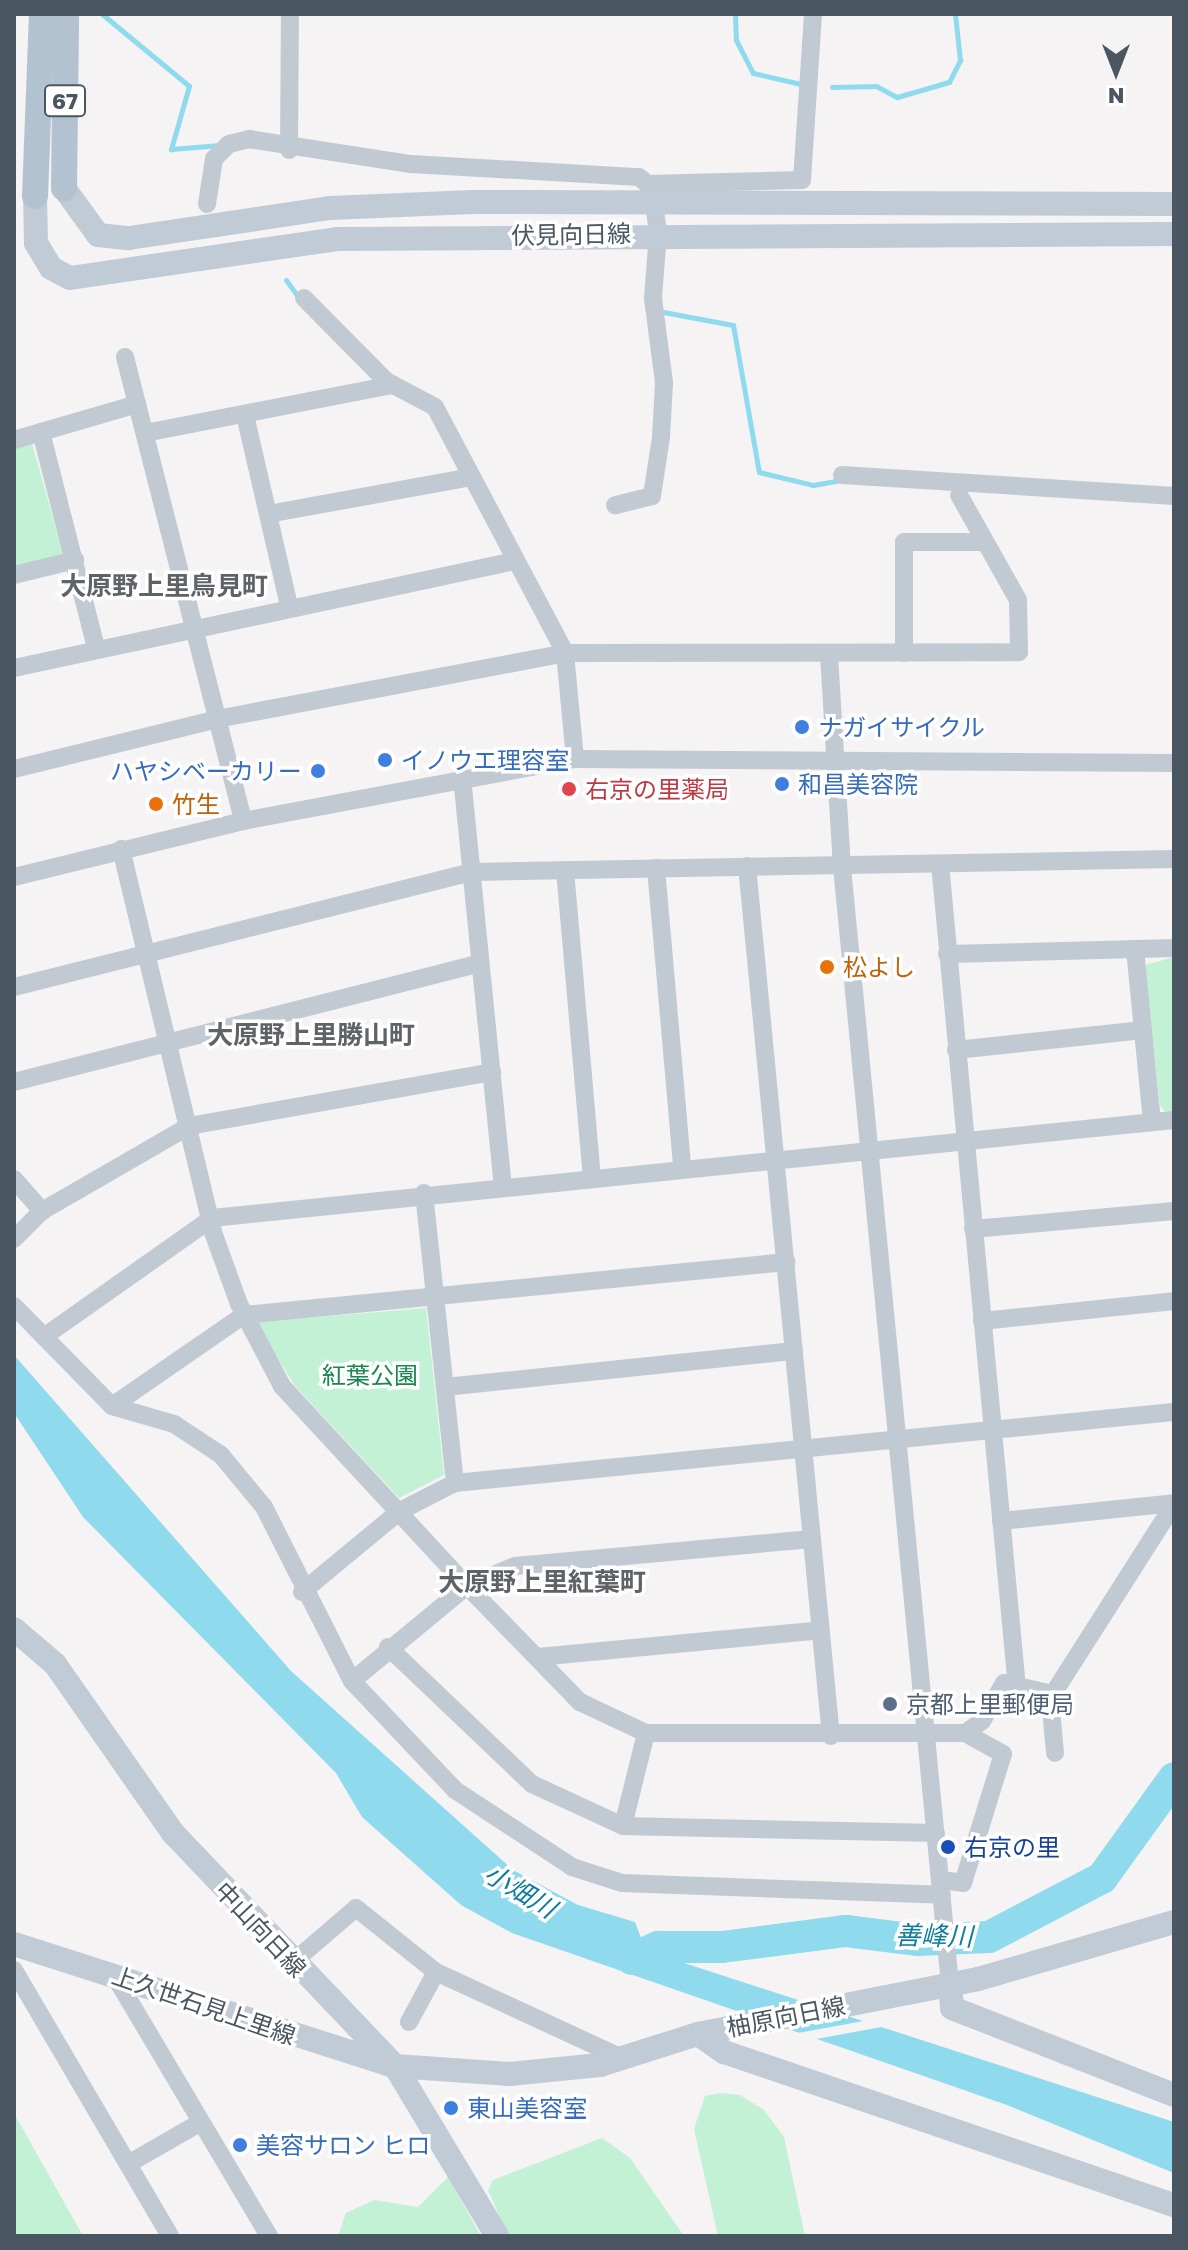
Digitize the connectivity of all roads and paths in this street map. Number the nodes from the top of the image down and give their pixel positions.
1 (42, 14) edge
2 (66, 14) edge
3 (290, 14) edge
4 (813, 14) edge
5 (53, 87) junction
6 (289, 150) junction
7 (64, 188) joint
8 (651, 192) junction
9 (35, 196) joint
10 (207, 204) dead end
11 (1174, 204) edge
12 (658, 233) junction
13 (1174, 234) edge
14 (304, 298) dead end
15 (125, 357) dead end
16 (393, 385) junction
17 (137, 404) junction
18 (245, 415) junction
19 (41, 432) junction
20 (145, 433) junction
21 (14, 440) edge
22 (842, 475) dead end
23 (471, 477) junction
24 (959, 495) dead end
25 (1174, 496) edge
26 (615, 505) dead end
27 (268, 514) junction
28 (985, 542) junction
29 (75, 560) junction
30 (515, 561) junction
31 (14, 575) edge
32 (289, 606) junction
33 (194, 625) junction
34 (96, 648) junction
35 (565, 653) junction
36 (904, 653) junction
37 (829, 655) junction
38 (14, 668) edge
39 (217, 719) junction
40 (575, 759) junction
41 (833, 760) junction
42 (1174, 763) edge
43 (14, 769) edge
44 (462, 777) junction
45 (243, 821) junction
46 (121, 849) junction
47 (1174, 859) edge
48 (940, 864) junction
49 (747, 866) junction
50 (842, 867) junction
51 (656, 868) junction
52 (565, 870) junction
53 (471, 872) junction
54 (14, 877) edge
55 (1174, 948) edge
56 (1135, 949) junction
57 (148, 953) junction
58 (947, 954) junction
59 (480, 963) junction
60 (14, 987) edge
61 (1143, 1030) junction
62 (171, 1042) junction
63 (956, 1050) junction
64 (492, 1072) junction
65 (14, 1082) edge
66 (1174, 1120) edge
67 (1152, 1122) junction
68 (189, 1126) junction
69 (965, 1140) junction
70 (869, 1149) junction
71 (776, 1159) junction
72 (682, 1168) junction
73 (592, 1177) junction
74 (14, 1179) edge
75 (503, 1185) junction
76 (424, 1193) junction
77 (42, 1211) junction
78 (1174, 1211) edge
79 (212, 1218) junction
80 (973, 1229) junction
81 (14, 1239) edge
82 (786, 1262) junction
83 (435, 1293) junction
84 (1174, 1301) edge
85 (14, 1306) edge
86 (244, 1315) junction
87 (982, 1321) junction
88 (45, 1336) junction
89 (794, 1351) junction
90 (445, 1387) junction
91 (112, 1406) junction
92 (1174, 1412) edge
93 (992, 1430) junction
94 (898, 1439) junction
95 (804, 1449) junction
96 (455, 1483) junction
97 (1174, 1503) edge
98 (400, 1511) junction
99 (1001, 1521) junction
100 (812, 1539) junction
101 (467, 1586) junction
102 (302, 1592) junction
103 (14, 1629) edge
104 (821, 1630) junction
105 (388, 1647) junction
106 (538, 1657) junction
107 (352, 1681) junction
108 (1017, 1688) junction
109 (1050, 1697) junction
110 (926, 1732) junction
111 (646, 1733) junction
112 (965, 1733) junction
113 (831, 1736) junction
114 (1055, 1753) dead end
115 (623, 1826) junction
116 (936, 1833) junction
117 (941, 1889) junction
118 (1174, 1922) edge
119 (14, 1944) edge
120 (292, 1963) junction
121 (14, 1970) edge
122 (436, 1972) junction
123 (114, 1975) junction
124 (950, 1984) junction
125 (409, 2022) dead end
126 (698, 2034) junction
127 (624, 2059) junction
128 (395, 2066) junction
129 (1174, 2095) edge
130 (201, 2122) junction
131 (128, 2164) junction
132 (1174, 2205) edge
133 (170, 2236) edge
134 (269, 2236) edge
135 (497, 2236) edge

1 - 5 main road, 67
2 - 5 main road, 67
3 - 6 street
4 - 8 street
5 - 7 main road, 67
5 - 9 main road, 67
6 - 8 street
6 - 10 street
7 - 8 street, 伏見向日線
8 - 11 street, 伏見向日線
8 - 12 street
9 - 12 street, 伏見向日線
12 - 13 street, 伏見向日線
12 - 26 street
14 - 16 street
15 - 17 street
16 - 18 street
16 - 23 street
17 - 19 street
17 - 20 street
18 - 20 street
18 - 27 street
19 - 21 street
19 - 29 street
20 - 33 street
22 - 25 street
23 - 27 street
23 - 30 street
24 - 28 street
27 - 32 street
28 - 36 street
28 - 36 street
29 - 31 street
29 - 34 street
30 - 32 street
30 - 35 street
32 - 33 street
33 - 34 street
33 - 39 street
34 - 38 street
35 - 37 street
35 - 39 street
35 - 40 street
36 - 37 street
37 - 41 street
39 - 43 street
39 - 45 street
40 - 41 street
40 - 44 street
41 - 42 street
41 - 50 street
44 - 45 street
44 - 53 street
45 - 46 street
46 - 54 street
46 - 57 street
47 - 48 street
48 - 50 street
48 - 58 street
49 - 50 street
49 - 51 street
49 - 71 street
50 - 70 street
51 - 52 street
51 - 72 street
52 - 53 street
52 - 73 street
53 - 57 street
53 - 59 street
55 - 56 street
56 - 58 street
56 - 61 street
57 - 60 street
57 - 62 street
58 - 63 street
59 - 62 street
59 - 64 street
61 - 63 street
61 - 67 street
62 - 65 street
62 - 68 street
63 - 69 street
64 - 68 street
64 - 75 street
66 - 67 street
67 - 69 street
68 - 77 street
68 - 79 street
69 - 70 street
69 - 80 street
70 - 71 street
70 - 94 street
71 - 72 street
71 - 82 street
72 - 73 street
73 - 75 street
74 - 77 street
75 - 76 street
76 - 79 street
76 - 83 street
77 - 81 street
78 - 80 street
79 - 86 street
79 - 88 street
80 - 87 street
82 - 83 street
82 - 89 street
83 - 86 street
83 - 90 street
84 - 87 street
85 - 88 street
86 - 91 street
86 - 98 street
87 - 93 street
88 - 91 street
89 - 90 street
89 - 95 street
90 - 96 street
91 - 102 street
92 - 93 street
93 - 94 street
93 - 99 street
94 - 95 street
94 - 110 street
95 - 96 street
95 - 100 street
96 - 98 street
97 - 99 street
97 - 109 street
98 - 101 street
98 - 102 street
99 - 108 street
100 - 101 street
100 - 104 street
101 - 105 street
101 - 106 street
102 - 107 street
103 - 120 street, 中山向日線
104 - 106 street
104 - 113 street
105 - 107 street
105 - 115 street
106 - 111 street
107 - 117 street
108 - 109 street
108 - 112 street
109 - 114 street
110 - 112 street
110 - 113 street
110 - 116 street
111 - 113 street
111 - 115 street
112 - 117 street
115 - 116 street
116 - 117 street
117 - 124 street
118 - 124 street, 柚原向日線
119 - 123 street, 上久世石見上里線
120 - 122 street
120 - 128 street, 中山向日線
121 - 131 street
122 - 125 street
122 - 127 street
123 - 128 street, 上久世石見上里線
123 - 130 street
124 - 126 street, 柚原向日線
124 - 129 street
126 - 127 street, 柚原向日線
126 - 132 street
127 - 128 street, 柚原向日線
128 - 135 street, 中山向日線
130 - 131 street
130 - 134 street
131 - 133 street

